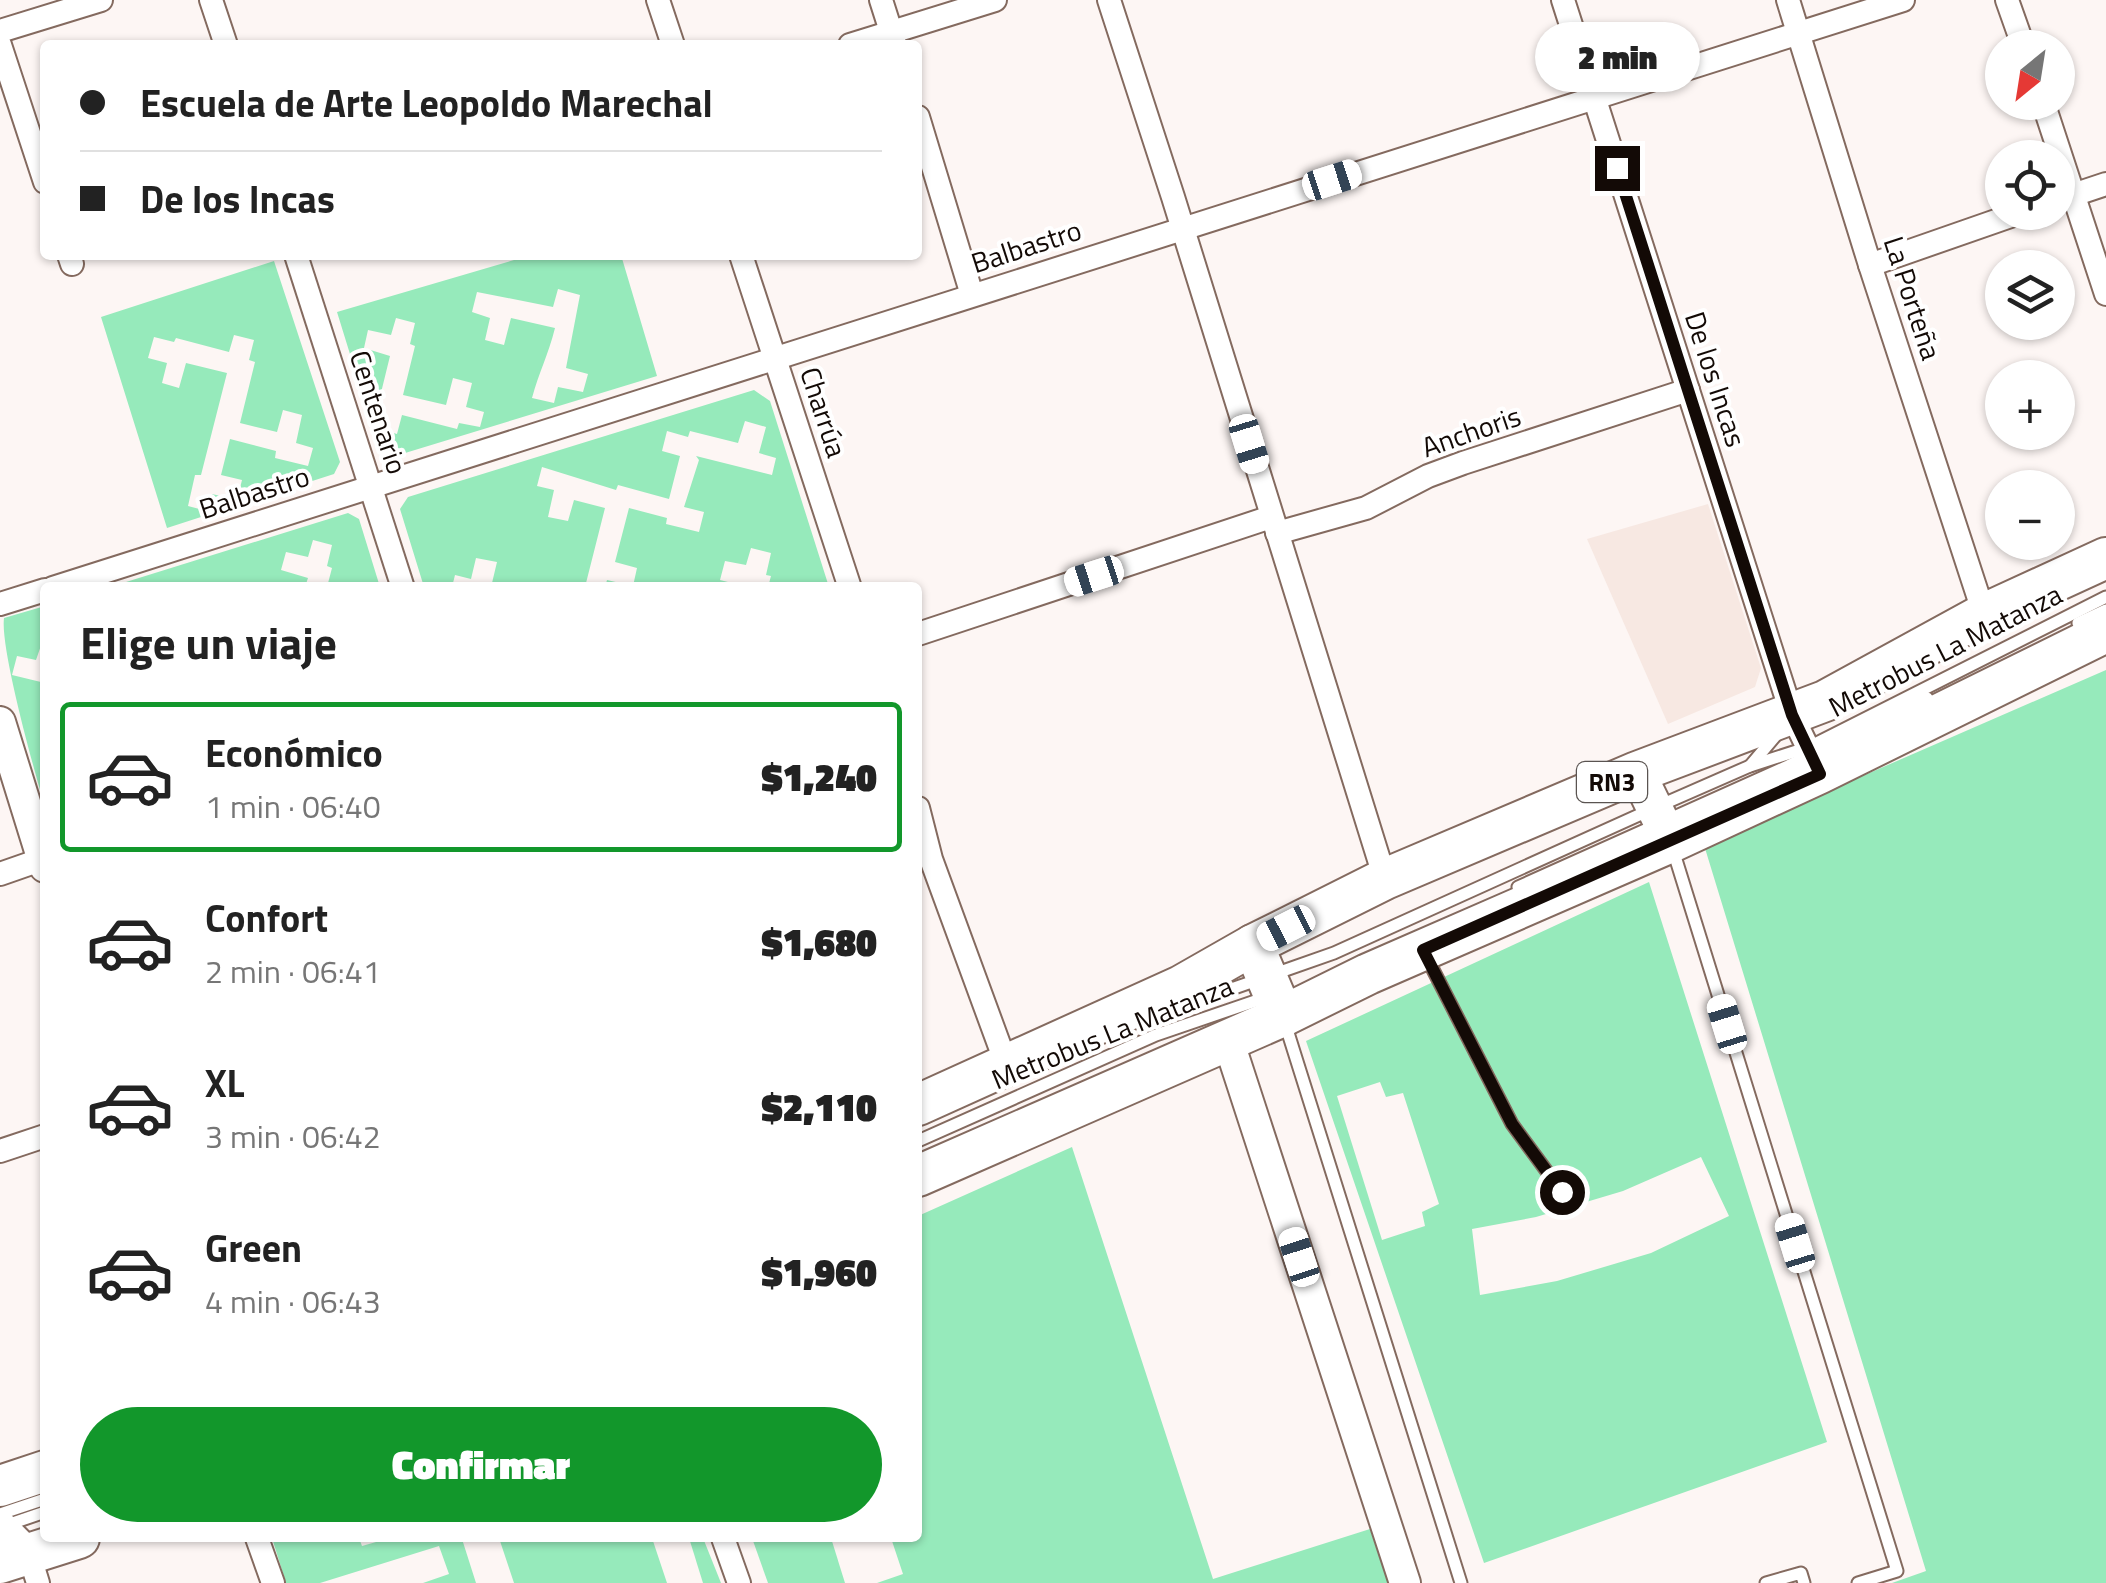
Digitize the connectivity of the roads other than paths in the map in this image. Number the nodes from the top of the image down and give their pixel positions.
1 (100, 0) edge
2 (211, 0) edge
3 (658, 0) edge
4 (881, 0) edge
5 (995, 0) edge
6 (1109, 0) edge
7 (1562, 0) edge
8 (1788, 0) edge
9 (1903, 0) edge
10 (2008, 0) edge
11 (2018, 30) edge
12 (0, 31) edge
13 (1799, 32) junction
14 (893, 39) edge
15 (224, 40) edge
16 (671, 40) edge
17 (0, 45) edge
18 (1594, 98) junction
19 (922, 130) edge
20 (40, 167) edge
21 (2106, 184) edge
22 (2075, 195) edge
23 (2075, 220) edge
24 (1985, 225) edge
25 (1183, 228) junction
26 (298, 260) edge
27 (743, 260) edge
28 (1870, 265) junction
29 (972, 294) junction
30 (2106, 294) edge
31 (775, 358) junction
32 (1688, 390) junction
33 (371, 486) junction
34 (1274, 525) junction
35 (2106, 558) edge
36 (72, 582) edge
37 (401, 582) edge
38 (848, 582) edge
39 (40, 592) edge
40 (2106, 597) edge
41 (0, 604) edge
42 (1984, 614) junction
43 (2096, 627) edge
44 (922, 633) edge
45 (1980, 672) junction
46 (0, 722) edge
47 (1808, 747) junction
48 (1750, 766) junction
49 (1637, 772) junction
50 (1662, 824) junction
51 (40, 850) edge
52 (924, 861) edge
53 (40, 864) edge
54 (0, 874) edge
55 (1386, 879) junction
56 (1505, 893) dead end
57 (1423, 950) junction
58 (1273, 984) junction
59 (1162, 1014) dead end
60 (1228, 1040) junction
61 (1006, 1066) junction
62 (922, 1103) edge
63 (40, 1138) edge
64 (922, 1138) edge
65 (0, 1151) edge
66 (922, 1174) edge
67 (1562, 1192) dead end
68 (40, 1473) edge
69 (0, 1486) edge
70 (40, 1505) edge
71 (40, 1516) edge
72 (40, 1540) edge
73 (10, 1542) edge
74 (259, 1542) edge
75 (724, 1542) edge
76 (1899, 1577) edge
77 (274, 1583) edge
78 (739, 1583) edge
79 (1405, 1583) edge
80 (1462, 1583) edge
81 (1766, 1583) edge
82 (1804, 1583) edge
83 (1858, 1583) edge

1 - 12 street
2 - 15 street
3 - 16 street
4 - 14 street
5 - 14 street
6 - 25 street
7 - 18 street, De los Incas
8 - 13 street, La Porteña
9 - 13 street, Balbastro
10 - 11 street
13 - 18 street, Balbastro
13 - 28 street, La Porteña
17 - 20 street
18 - 25 street, Balbastro
18 - 32 street, De los Incas
19 - 29 street
21 - 22 street
23 - 30 street
24 - 28 street
25 - 29 street, Balbastro
25 - 34 street
26 - 33 street, Centenario
27 - 31 street, Charrúa
28 - 42 street, La Porteña
29 - 31 street, Balbastro
31 - 33 street, Balbastro
31 - 38 street, Charrúa
32 - 34 street, Anchoris
32 - 47 street, De los Incas
33 - 36 street, Balbastro
33 - 37 street, Centenario
34 - 44 street, Anchoris
34 - 55 street
35 - 42 highway, RN3
39 - 41 street
40 - 47 lane, Metrobus La Matanza
42 - 47 highway, RN3
43 - 45 lane, Metrobus La Matanza
43 - 45 lane, Metrobus La Matanza
43 - 47 highway, RN3
45 - 47 lane, Metrobus La Matanza
46 - 51 street
47 - 48 lane, Metrobus La Matanza
47 - 48 lane, Metrobus La Matanza
47 - 49 highway, RN3
47 - 50 highway, RN3
48 - 50 lane, Metrobus La Matanza
49 - 50 main road
49 - 55 highway, RN3
50 - 56 lane, Metrobus La Matanza
50 - 57 highway, RN3
50 - 58 lane, Metrobus La Matanza
50 - 76 lane
52 - 61 street
53 - 54 street
55 - 58 highway, RN3
57 - 58 highway, RN3
57 - 67 lane
58 - 59 lane, Metrobus La Matanza
58 - 60 highway, RN3
58 - 61 highway, RN3
58 - 64 lane, Metrobus La Matanza
58 - 80 lane
60 - 66 highway, RN3
60 - 79 street
61 - 62 highway, RN3
63 - 65 street
68 - 69 highway
70 - 73 lane
71 - 73 lane
72 - 73 highway
74 - 77 street
75 - 78 street
76 - 83 lane
81 - 82 lane

